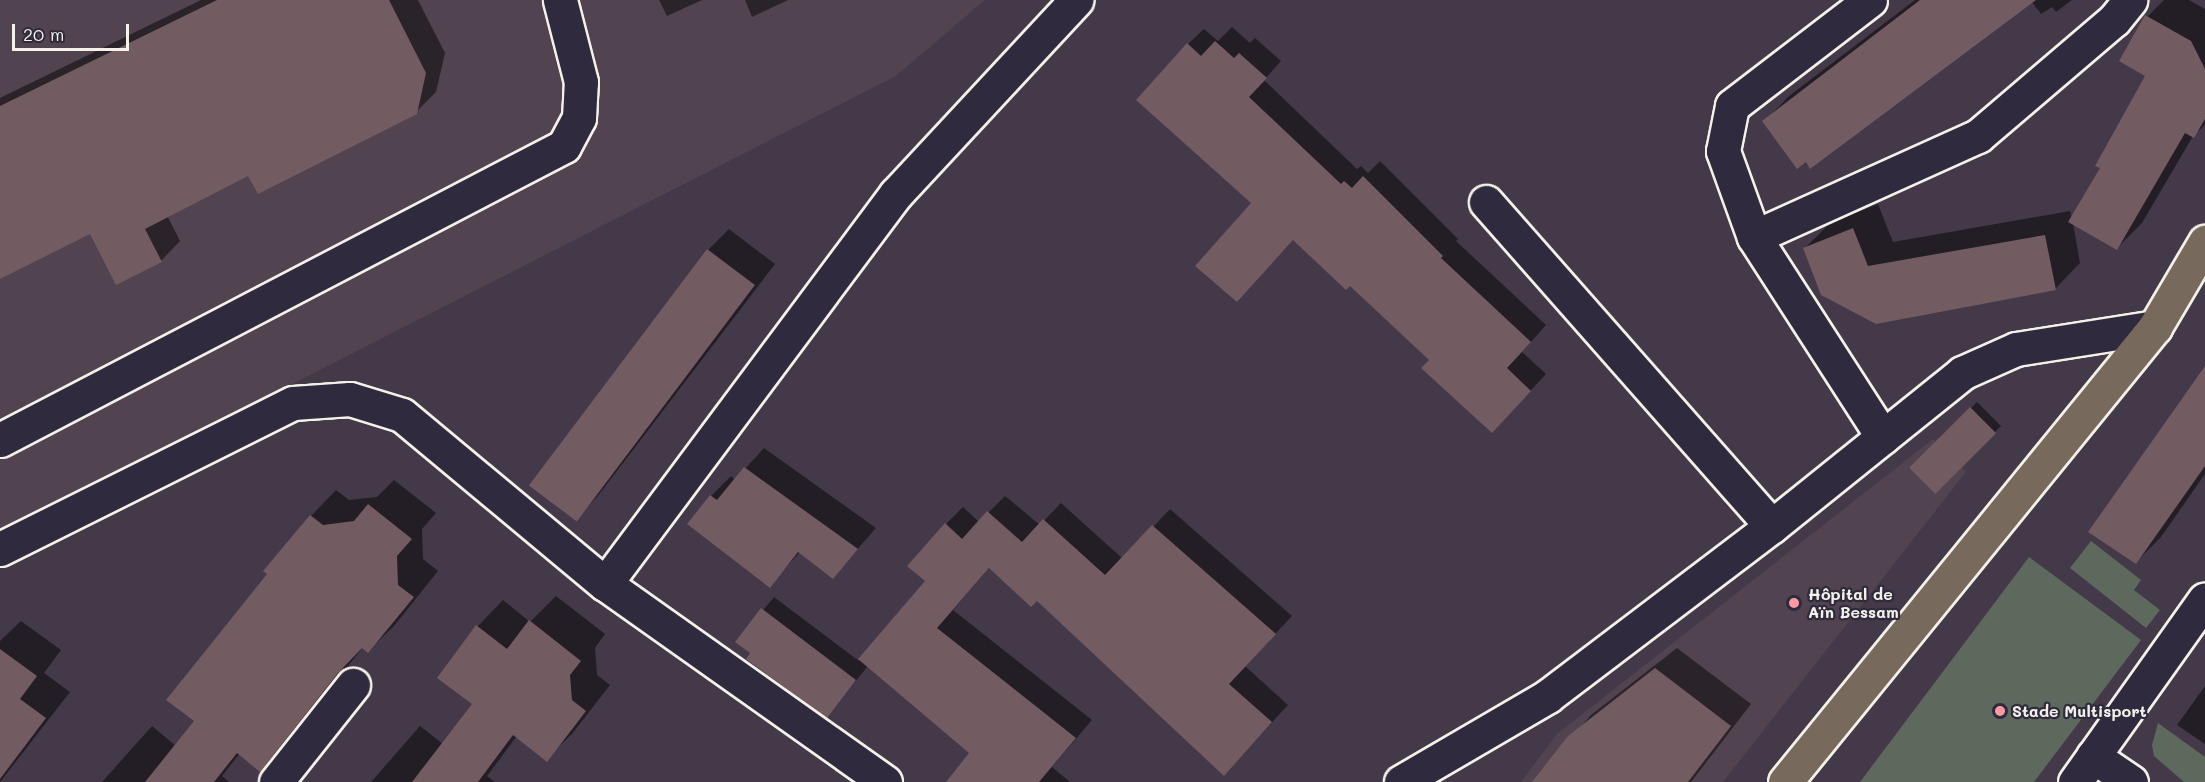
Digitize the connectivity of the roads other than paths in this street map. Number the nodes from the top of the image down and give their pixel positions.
1 (560, 0) edge
2 (1076, 0) edge
3 (1870, 0) edge
4 (2130, 0) edge
5 (1486, 202) dead end
6 (1754, 237) junction
7 (2205, 243) edge
8 (2155, 327) junction
9 (1883, 436) junction
10 (0, 440) edge
11 (1772, 526) junction
12 (0, 549) edge
13 (604, 584) junction
14 (2205, 599) edge
15 (353, 685) dead end
16 (2084, 769) edge
17 (276, 782) edge
18 (885, 782) edge
19 (1401, 782) edge
20 (1785, 782) edge
21 (2131, 782) edge

1 - 10 street
2 - 13 street
3 - 6 street
4 - 6 street
5 - 11 street
6 - 9 street
7 - 8 main road
8 - 9 street
8 - 20 main road
9 - 11 street
11 - 19 street
12 - 13 street
13 - 18 street
14 - 16 street
15 - 17 street
16 - 21 street

